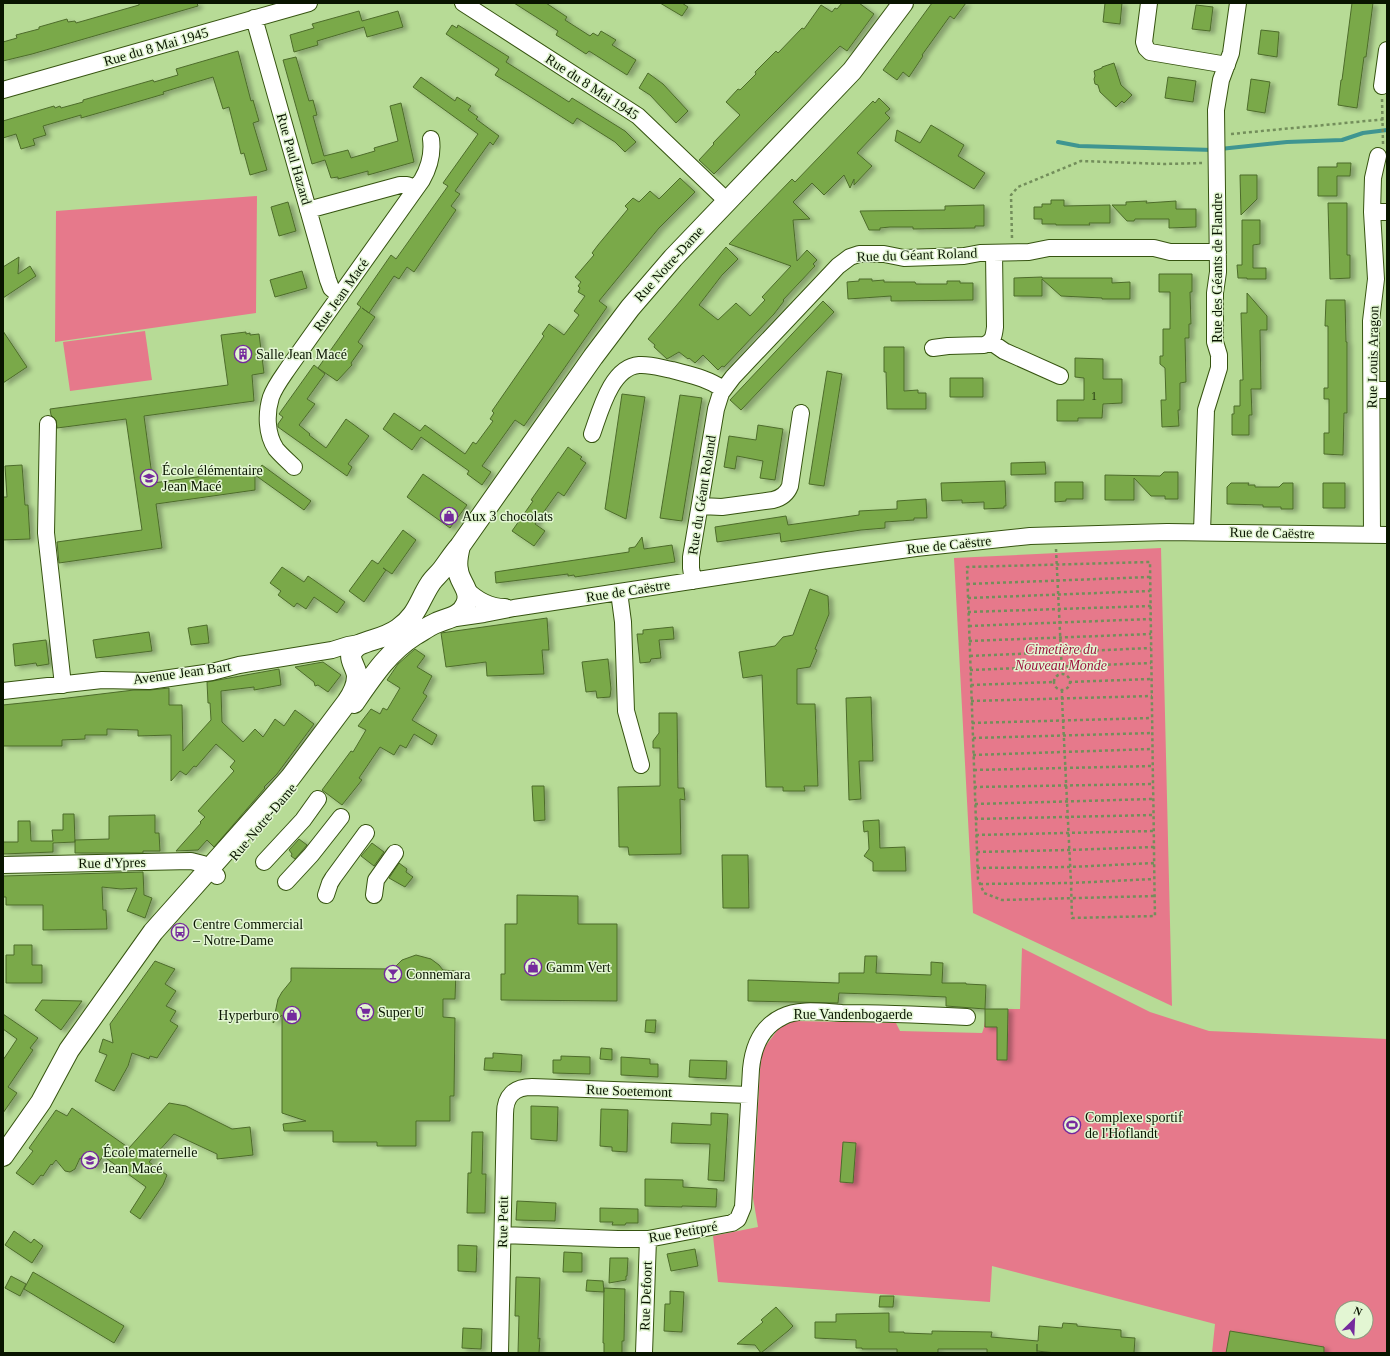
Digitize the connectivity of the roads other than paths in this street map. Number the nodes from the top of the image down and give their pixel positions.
1 (309, 3) edge
2 (463, 3) edge
3 (904, 3) edge
4 (1149, 3) edge
5 (1238, 3) edge
6 (254, 18) junction
7 (1387, 50) edge
8 (1227, 65) junction
9 (1382, 86) road end
10 (3, 90) edge
11 (431, 139) dead end
12 (1381, 149) road end
13 (416, 188) junction
14 (727, 201) junction
15 (308, 210) junction
16 (1379, 212) edge
17 (1218, 252) junction
18 (994, 253) junction
19 (340, 296) junction
20 (990, 342) junction
21 (933, 348) dead end
22 (1060, 376) dead end
23 (723, 389) junction
24 (1379, 390) edge
25 (801, 413) dead end
26 (48, 424) dead end
27 (592, 434) dead end
28 (294, 467) dead end
29 (700, 506) junction
30 (1202, 532) junction
31 (1380, 535) edge
32 (460, 546) junction
33 (435, 579) junction
34 (693, 581) junction
35 (464, 586) junction
36 (619, 592) junction
37 (514, 608) junction
38 (448, 619) junction
39 (366, 642) junction
40 (332, 650) junction
41 (353, 665) junction
42 (378, 670) junction
43 (63, 685) junction
44 (3, 691) edge
45 (641, 765) dead end
46 (318, 799) dead end
47 (341, 816) dead end
48 (366, 833) dead end
49 (395, 853) dead end
50 (264, 862) dead end
51 (3, 865) edge
52 (213, 872) junction
53 (286, 882) dead end
54 (326, 895) dead end
55 (374, 896) dead end
56 (967, 1017) dead end
57 (69, 1050) junction
58 (512, 1094) joint
59 (749, 1095) junction
60 (3, 1135) edge
61 (3, 1156) edge
62 (502, 1235) junction
63 (648, 1239) junction
64 (500, 1353) edge
65 (644, 1353) edge

1 - 6 street, Rue du 8 Mai 1945
2 - 14 street, Rue du 8 Mai 1945
3 - 14 main road, Rue Notre-Dame
4 - 8 street
5 - 8 street, Rue des Géants de Flandre
6 - 10 street, Rue du 8 Mai 1945
6 - 15 street, Rue Paul Hazard
7 - 9 street
8 - 17 street, Rue des Géants de Flandre
11 - 13 street, Rue Jean Macé
12 - 16 street, Rue Louis Aragon
13 - 15 street
13 - 19 street, Rue Jean Macé
14 - 32 main road, Rue Notre-Dame
15 - 19 street, Rue Paul Hazard
16 - 24 street, Rue Louis Aragon
17 - 18 street, Rue du Géant Roland
17 - 30 street, Rue des Géants de Flandre
18 - 20 street
18 - 23 street, Rue du Géant Roland
19 - 28 street, Rue Jean Macé
20 - 21 street
20 - 22 street
23 - 27 street
23 - 29 street, Rue du Géant Roland
24 - 31 street, Rue Louis Aragon
25 - 29 street
26 - 43 street
29 - 34 street, Rue du Géant Roland
30 - 31 street, Rue de Caëstre
30 - 34 street, Rue de Caëstre
32 - 33 main road, Rue Notre-Dame
32 - 35 main road, Rue Notre-Dame
33 - 35 main road
33 - 39 main road, Rue Notre-Dame
34 - 36 street, Rue de Caëstre
35 - 37 street, Rue de Caëstre
35 - 38 main road, Rue Notre-Dame
36 - 37 street, Rue de Caëstre
36 - 45 street
37 - 38 street, Rue de Caëstre
38 - 42 main road, Rue Notre-Dame
39 - 40 street, Avenue Jean Bart
39 - 41 main road, Rue Notre-Dame
40 - 41 street
40 - 43 street, Avenue Jean Bart
41 - 42 main road
41 - 52 main road, Rue Notre-Dame
42 - 52 main road, Rue Notre-Dame
43 - 44 street, Avenue Jean Bart
46 - 50 street
47 - 53 street
48 - 54 street
49 - 55 street
51 - 52 street, Rue d'Ypres
52 - 57 main road, Rue Notre-Dame
56 - 59 street, Rue Vandenbogaerde
57 - 60 main road, Rue Notre-Dame
57 - 61 main road, Rue Notre-Dame
58 - 59 street, Rue Soetemont
58 - 62 street, Rue Petit
59 - 63 street, Rue Petitpré
62 - 63 street, Rue Petitpré
62 - 64 street, Rue Petit
63 - 65 street, Rue Defoort

